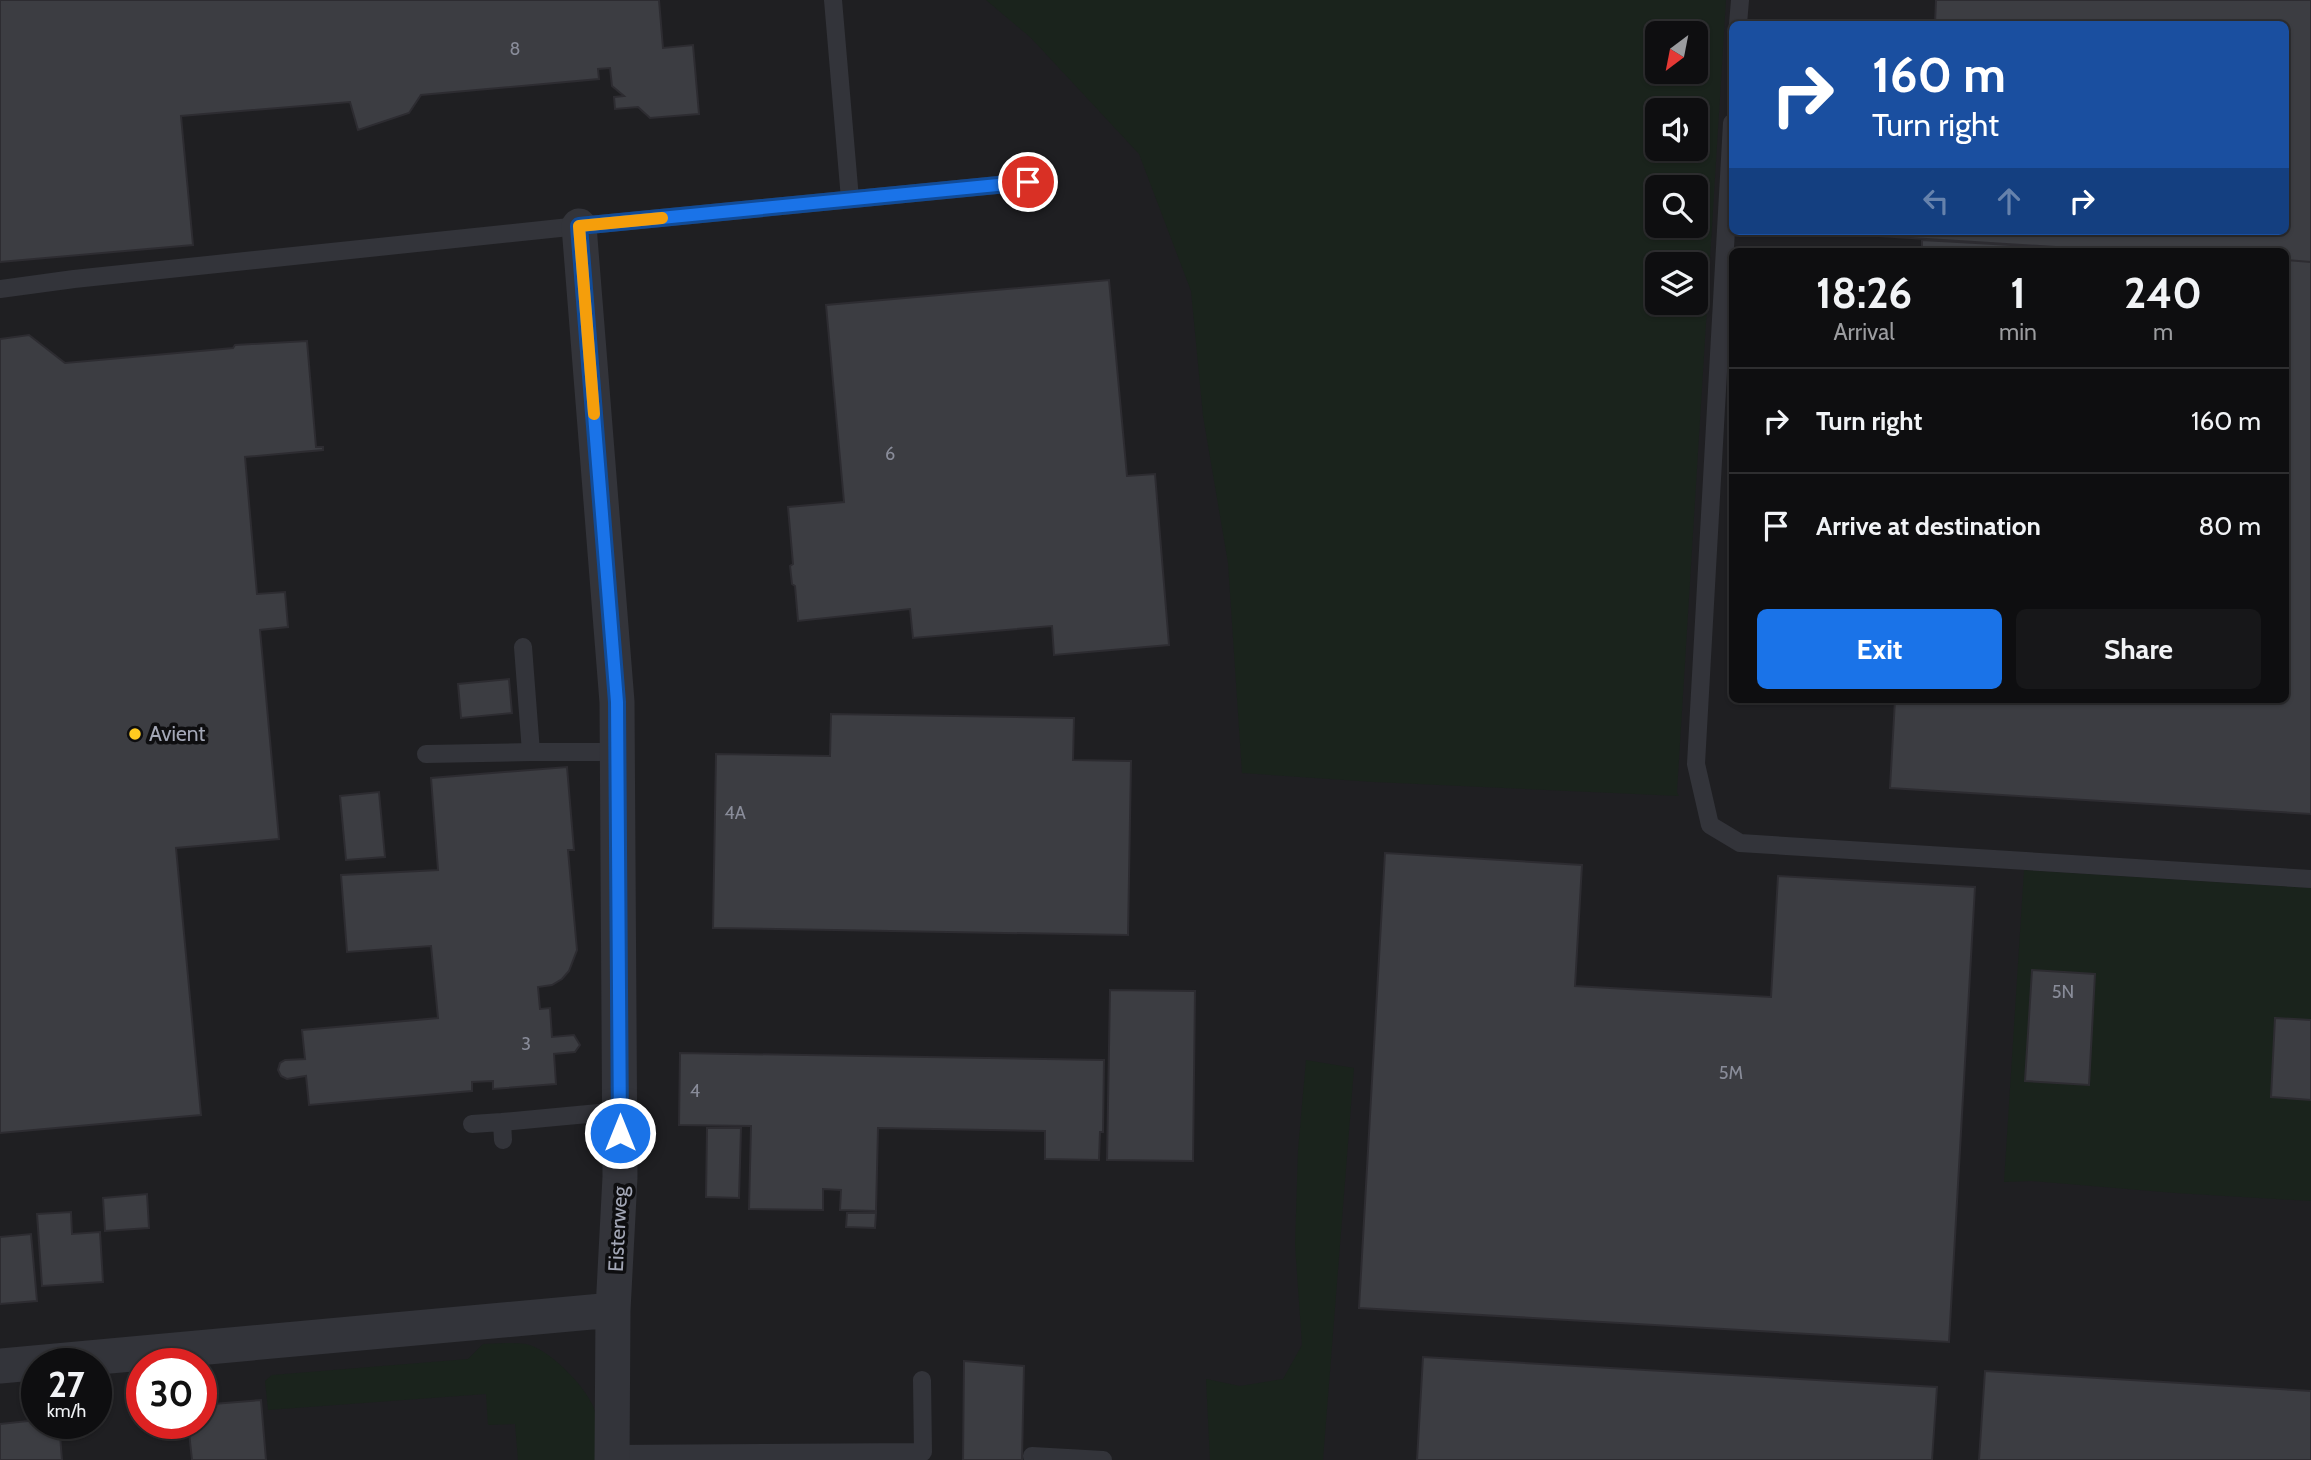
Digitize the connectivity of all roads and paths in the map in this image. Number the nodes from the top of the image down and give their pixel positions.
1 (833, 0) edge
2 (1740, 0) edge
3 (1738, 21) edge
4 (1729, 176) edge
5 (1028, 182) dead end
6 (850, 199) junction
7 (579, 226) junction
8 (0, 289) edge
9 (523, 647) dead end
10 (531, 752) junction
11 (617, 752) junction
12 (426, 754) dead end
13 (2311, 879) edge
14 (620, 1111) junction
15 (472, 1124) dead end
16 (613, 1310) junction
17 (0, 1366) edge
18 (922, 1380) dead end
19 (1032, 1456) dead end
20 (612, 1457) edge
21 (1103, 1460) edge

1 - 6 lane
2 - 3 lane
4 - 13 lane
5 - 6 lane
6 - 7 lane
7 - 8 lane
7 - 11 street, Eisterweg
9 - 10 lane
10 - 11 lane
10 - 12 lane
11 - 14 street, Eisterweg
14 - 15 lane
14 - 16 street, Eisterweg
16 - 17 street
16 - 20 street, Eisterweg
18 - 20 lane
19 - 21 lane

